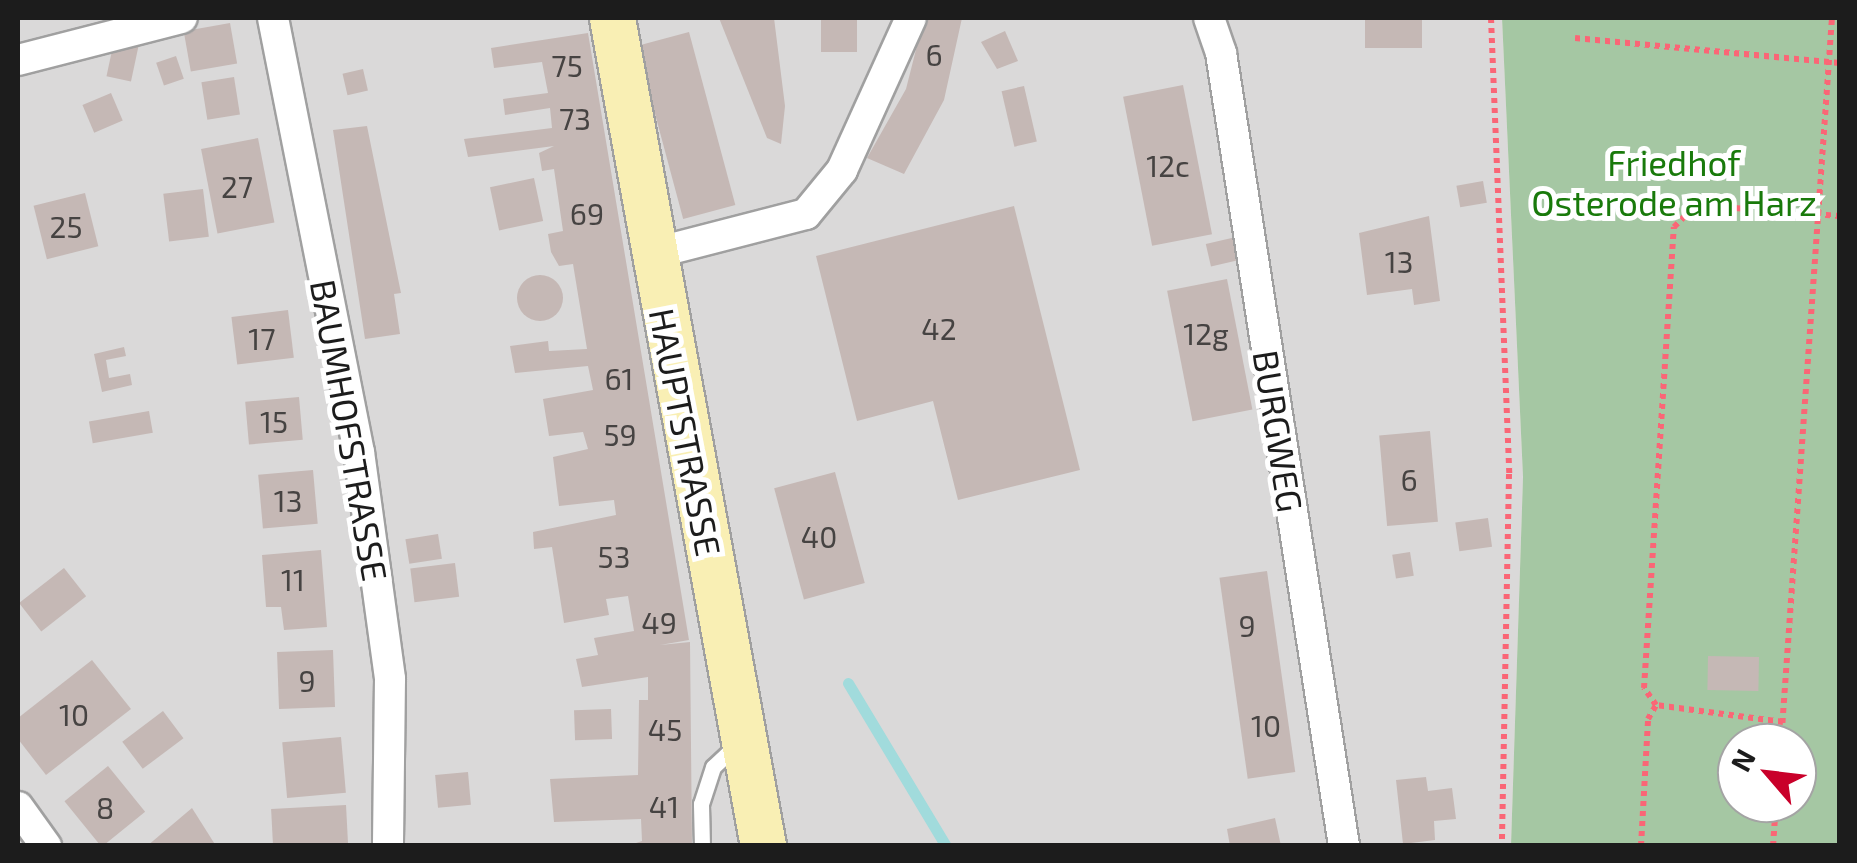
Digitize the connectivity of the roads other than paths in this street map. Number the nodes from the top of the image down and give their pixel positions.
1 (182, 18) edge
2 (272, 18) edge
3 (612, 18) edge
4 (911, 18) edge
5 (1209, 18) edge
6 (18, 60) edge
7 (651, 254) junction
8 (743, 738) junction
9 (18, 807) edge
10 (46, 846) edge
11 (388, 846) edge
12 (702, 846) edge
13 (764, 846) edge
14 (1344, 846) edge

1 - 6 street
2 - 11 street, BAUMHOFSTRASSE
3 - 7 street, HAUPTSTRASSE
4 - 7 street
5 - 14 street, BURGWEG
7 - 8 street, HAUPTSTRASSE
8 - 12 lane
8 - 13 street, HAUPTSTRASSE
9 - 10 street

